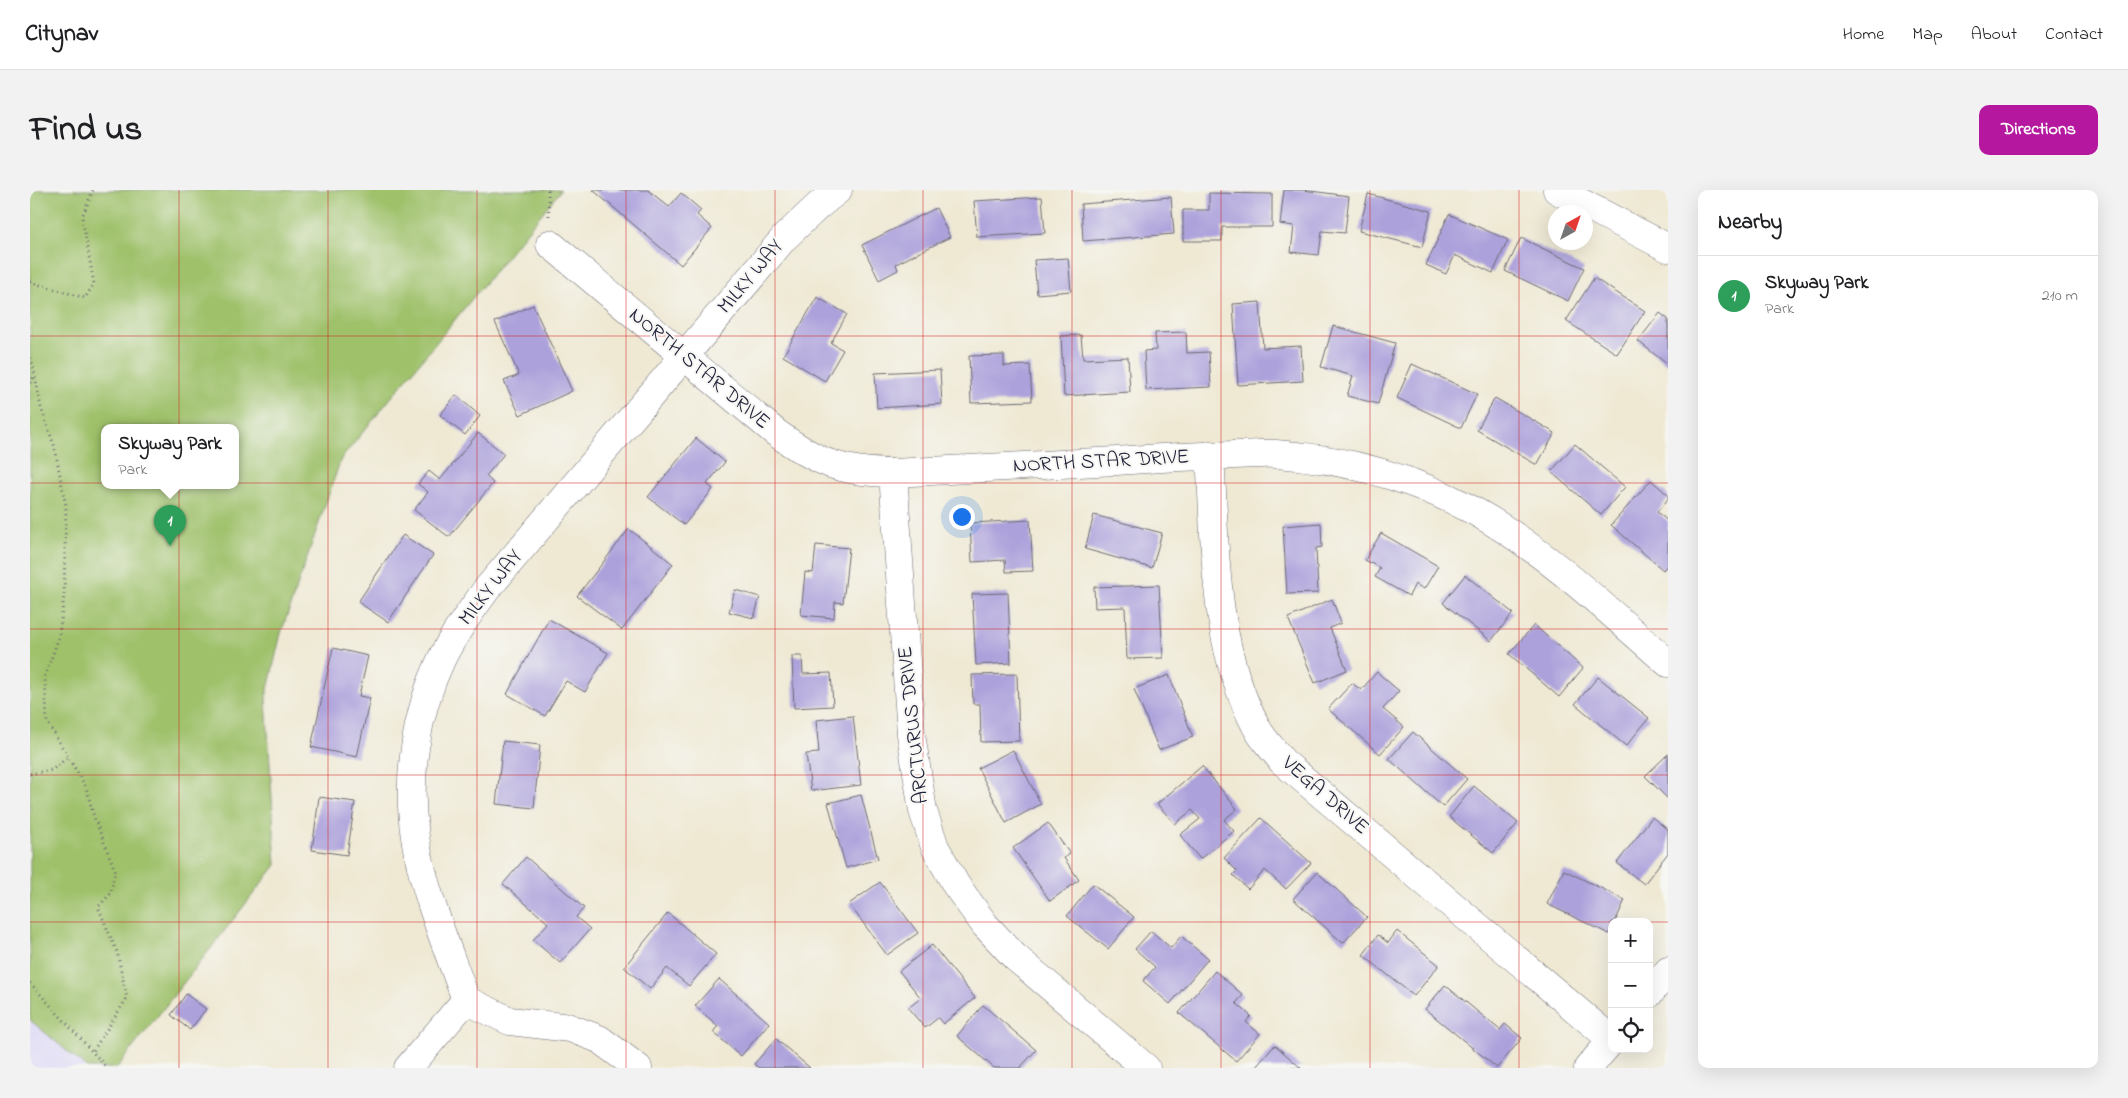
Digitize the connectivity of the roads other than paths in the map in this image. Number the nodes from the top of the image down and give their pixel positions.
1 (838, 190) edge
2 (1557, 190) edge
3 (550, 244) dead end
4 (1668, 248) edge
5 (684, 358) junction
6 (1210, 456) junction
7 (893, 473) junction
8 (1668, 663) edge
9 (1668, 971) edge
10 (1653, 989) edge
11 (466, 1000) junction
12 (1608, 1037) edge
13 (1608, 1045) edge
14 (408, 1068) edge
15 (638, 1068) edge
16 (1146, 1068) edge
17 (1588, 1068) edge

1 - 5 street, MILKY WAY
2 - 4 street
3 - 5 street, NORTH STAR DRIVE
5 - 7 street, NORTH STAR DRIVE
5 - 11 street, MILKY WAY
6 - 7 street, NORTH STAR DRIVE
6 - 8 street, NORTH STAR DRIVE
6 - 12 street, VEGA DRIVE
7 - 16 street, ARCTURUS DRIVE
9 - 10 street
11 - 14 street
11 - 15 street
13 - 17 street

